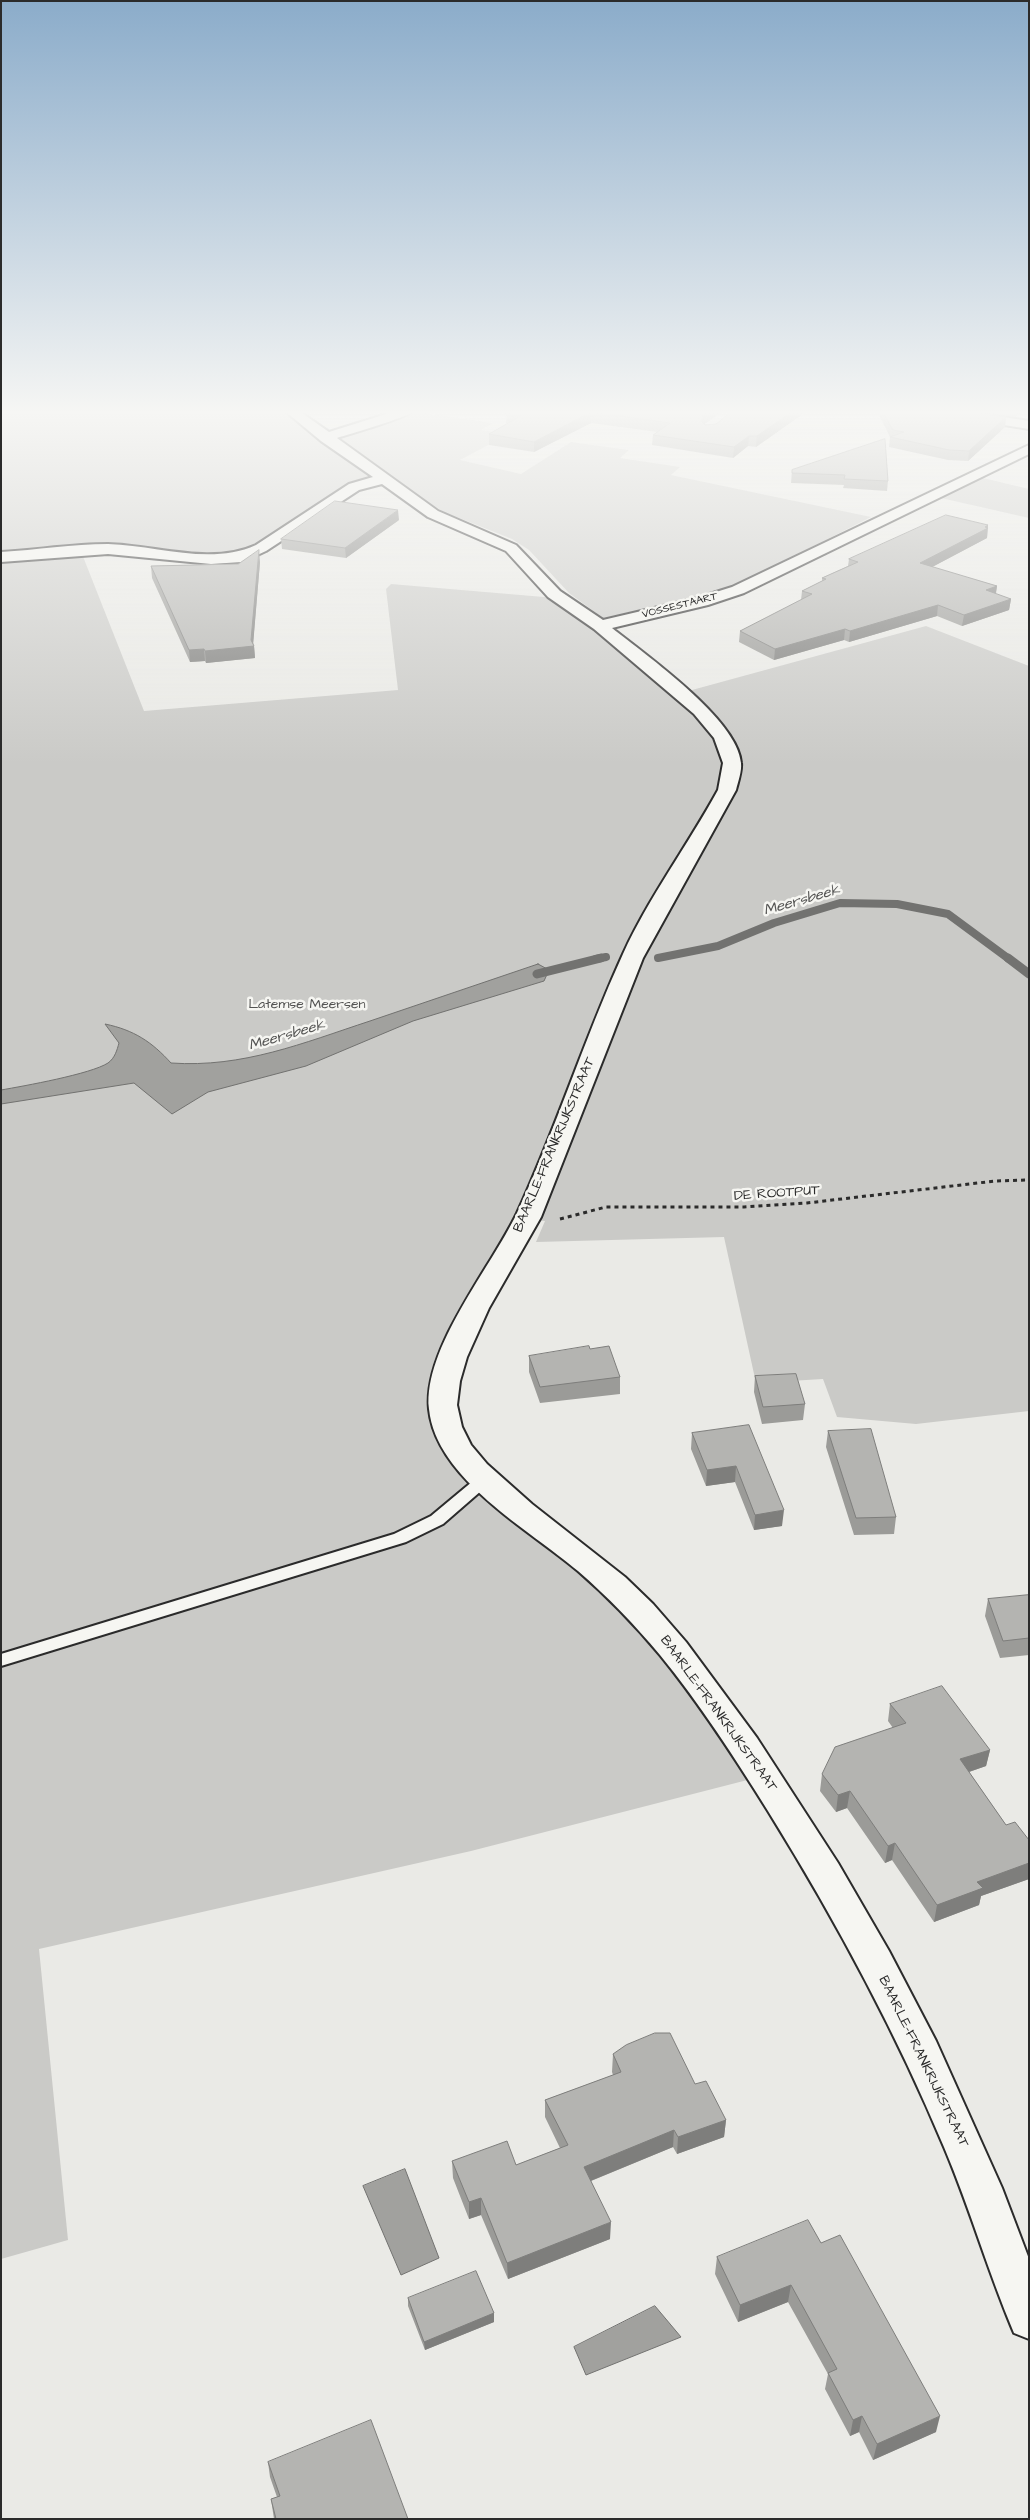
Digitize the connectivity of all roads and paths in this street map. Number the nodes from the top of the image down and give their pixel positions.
1 (290, 529) edge
2 (466, 529) edge
3 (865, 529) edge
4 (1, 557) edge
5 (600, 626) junction
6 (1029, 1180) edge
7 (527, 1219) junction
8 (484, 1480) junction
9 (1, 1660) edge
10 (1029, 2318) edge

1 - 4 street
2 - 5 street, BAARLE-FRANKRIJKSTRAAT
3 - 5 street, VOSSESTAART
5 - 7 street, BAARLE-FRANKRIJKSTRAAT
6 - 7 path, DE ROOTPUT
7 - 8 street, BAARLE-FRANKRIJKSTRAAT
8 - 9 lane
8 - 10 street, BAARLE-FRANKRIJKSTRAAT

